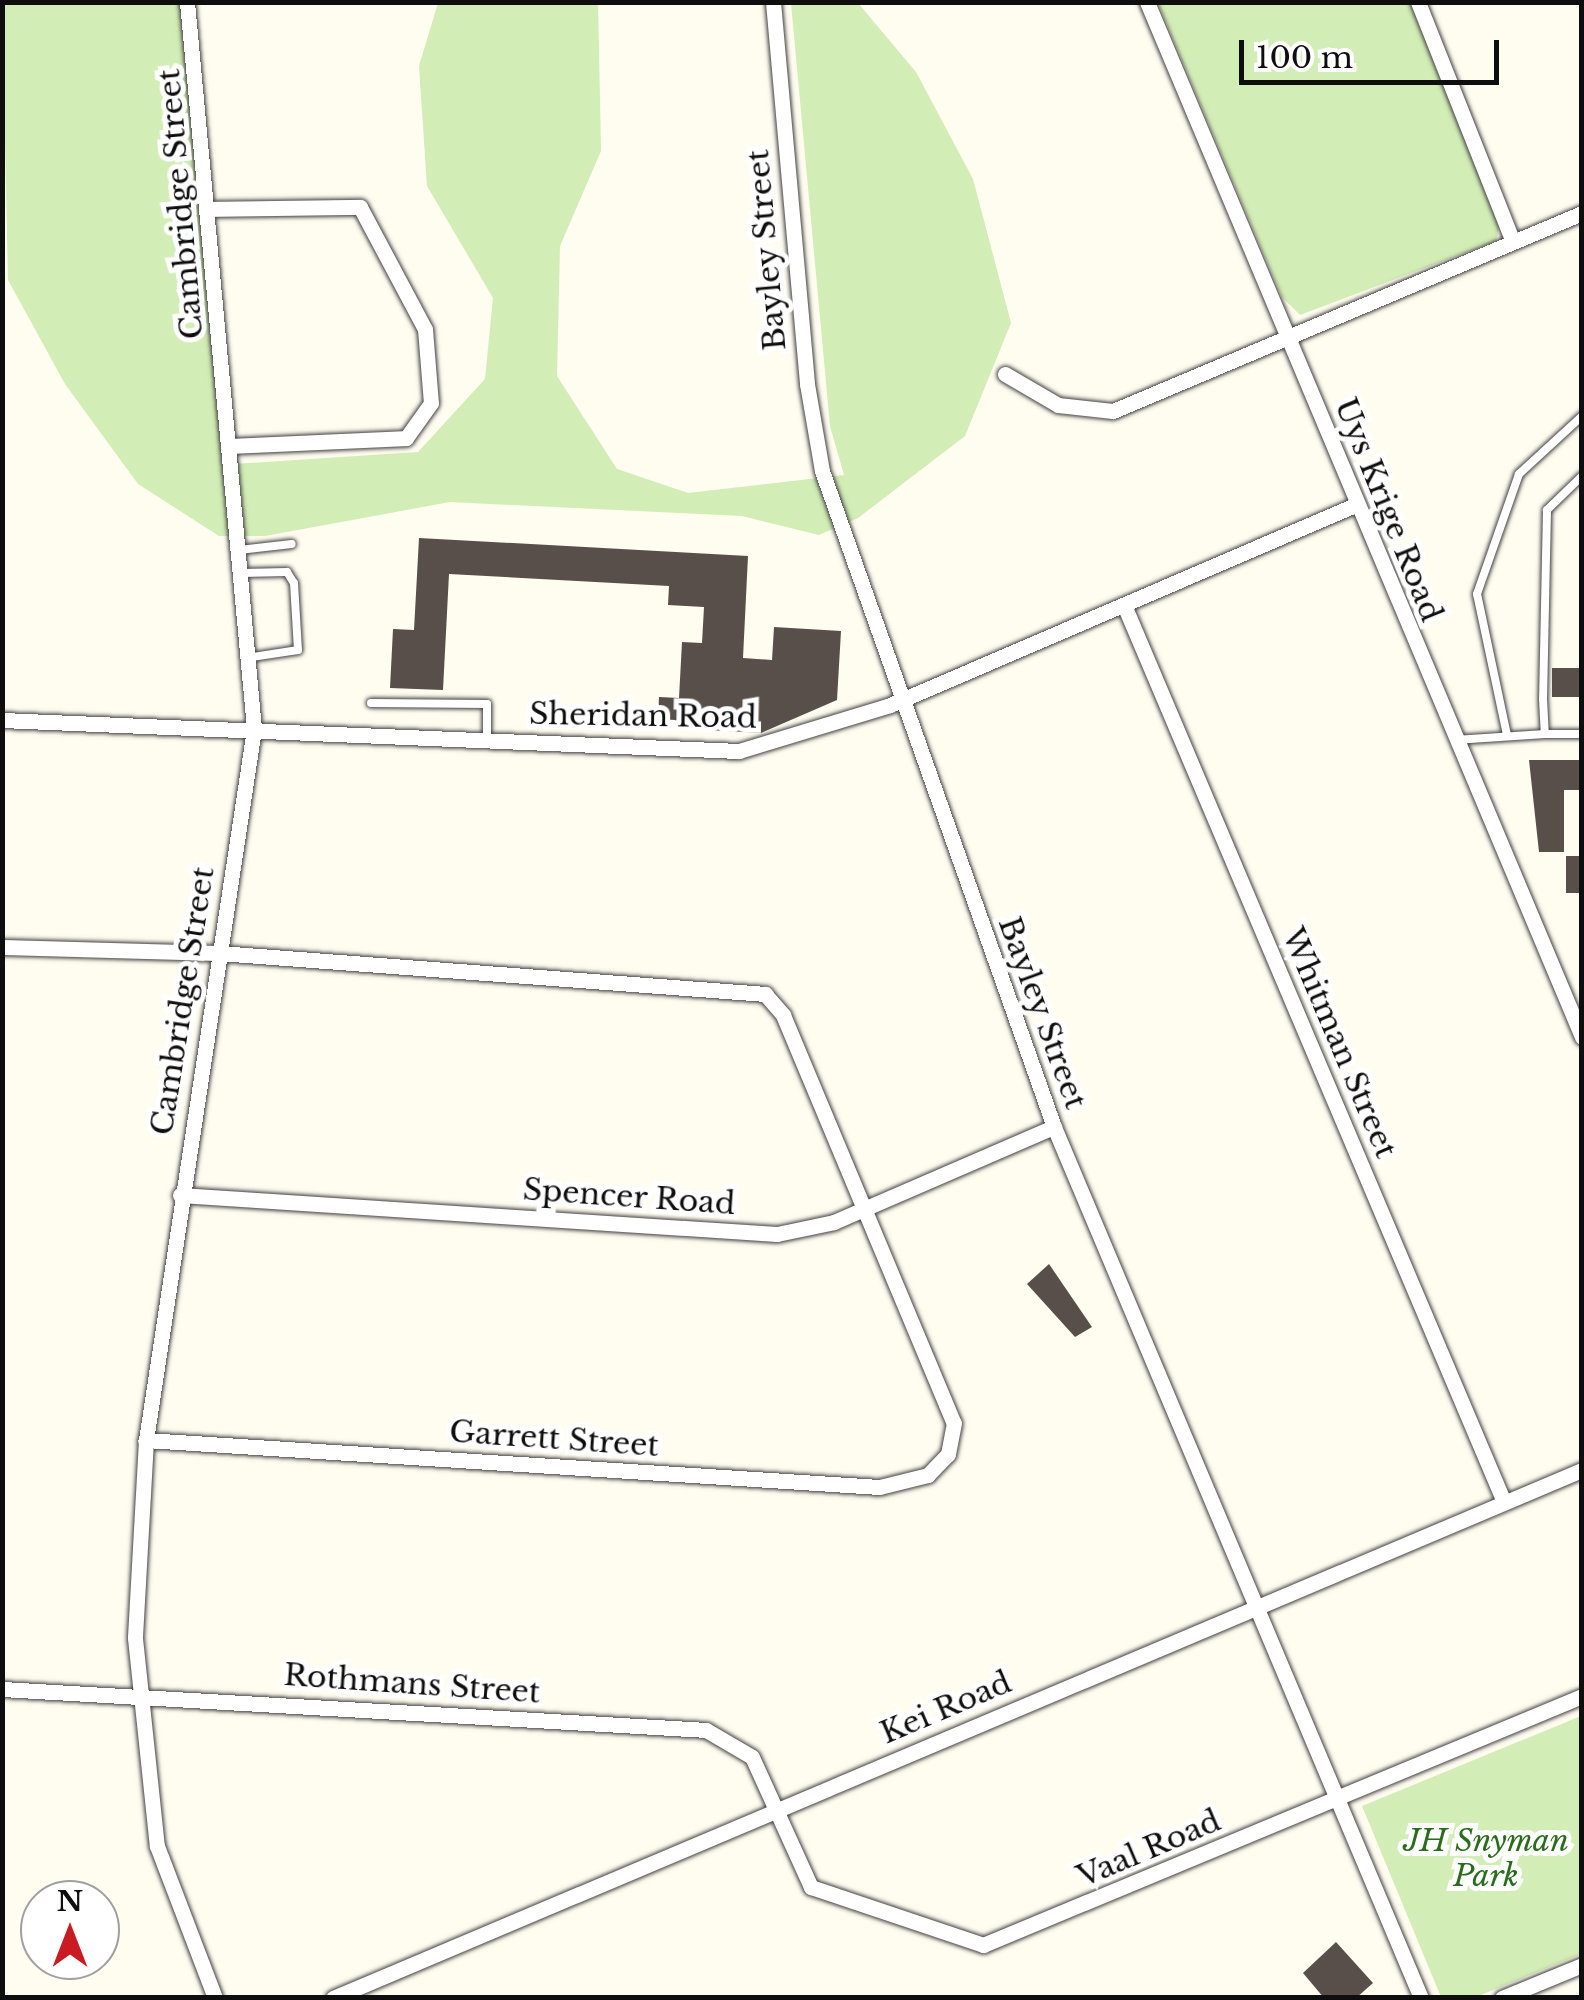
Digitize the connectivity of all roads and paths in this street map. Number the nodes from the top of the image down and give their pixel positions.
1 (187, 2) edge
2 (773, 2) edge
3 (1147, 2) edge
4 (1418, 2) edge
5 (210, 209) junction
6 (1582, 213) edge
7 (1513, 242) junction
8 (1287, 334) junction
9 (1006, 374) dead end
10 (1582, 416) edge
11 (231, 446) junction
12 (1582, 476) edge
13 (1355, 505) junction
14 (292, 544) dead end
15 (239, 550) junction
16 (242, 573) junction
17 (1124, 606) junction
18 (252, 657) junction
19 (900, 700) junction
20 (371, 703) dead end
21 (2, 720) edge
22 (254, 728) junction
23 (1546, 734) junction
24 (1582, 734) edge
25 (1508, 735) junction
26 (1455, 740) junction
27 (487, 741) junction
28 (4, 948) edge
29 (219, 953) junction
30 (2, 967) edge
31 (1582, 1037) edge
32 (1054, 1127) junction
33 (180, 1195) junction
34 (864, 1210) junction
35 (146, 1440) junction
36 (1582, 1470) edge
37 (1504, 1502) junction
38 (1252, 1608) junction
39 (2, 1689) edge
40 (140, 1694) junction
41 (1582, 1696) edge
42 (1335, 1799) junction
43 (775, 1810) junction
44 (1582, 1965) edge
45 (215, 1998) edge
46 (333, 1998) edge
47 (1421, 1998) edge
48 (1502, 1998) edge

1 - 5 street, Cambridge Street
2 - 19 street, Bayley Street
3 - 8 street, Uys Krige Road
4 - 7 street
5 - 11 street, Cambridge Street
5 - 11 street
6 - 7 street
7 - 8 street
8 - 9 street
8 - 13 street, Uys Krige Road
10 - 25 lane
11 - 15 street, Cambridge Street
12 - 23 lane
13 - 17 street, Sheridan Road
13 - 26 street, Uys Krige Road
14 - 15 lane
15 - 16 street, Cambridge Street
16 - 18 street, Cambridge Street
16 - 18 lane
17 - 19 street, Sheridan Road
17 - 37 street, Whitman Street
18 - 22 street, Cambridge Street
19 - 27 street, Sheridan Road
19 - 32 street, Bayley Street
20 - 27 lane
21 - 22 street, Sheridan Road
22 - 27 street, Sheridan Road
22 - 29 street, Cambridge Street
23 - 24 lane
23 - 25 lane
25 - 26 lane
26 - 31 street, Uys Krige Road
28 - 29 street
28 - 30 street
29 - 33 street, Cambridge Street
29 - 34 street
32 - 34 street, Spencer Road
32 - 38 street, Bayley Street
33 - 34 street, Spencer Road
33 - 35 street, Cambridge Street
34 - 35 street, Garrett Street
35 - 40 street, Cambridge Street
36 - 37 street, Kei Road
37 - 38 street, Kei Road
38 - 42 street, Bayley Street
38 - 43 street, Kei Road
39 - 40 street, Rothmans Street
40 - 43 street, Rothmans Street
40 - 45 street, Cambridge Street
41 - 42 street, Vaal Road
42 - 43 street, Vaal Road
42 - 47 street, Bayley Street
43 - 46 street, Kei Road
44 - 48 street

